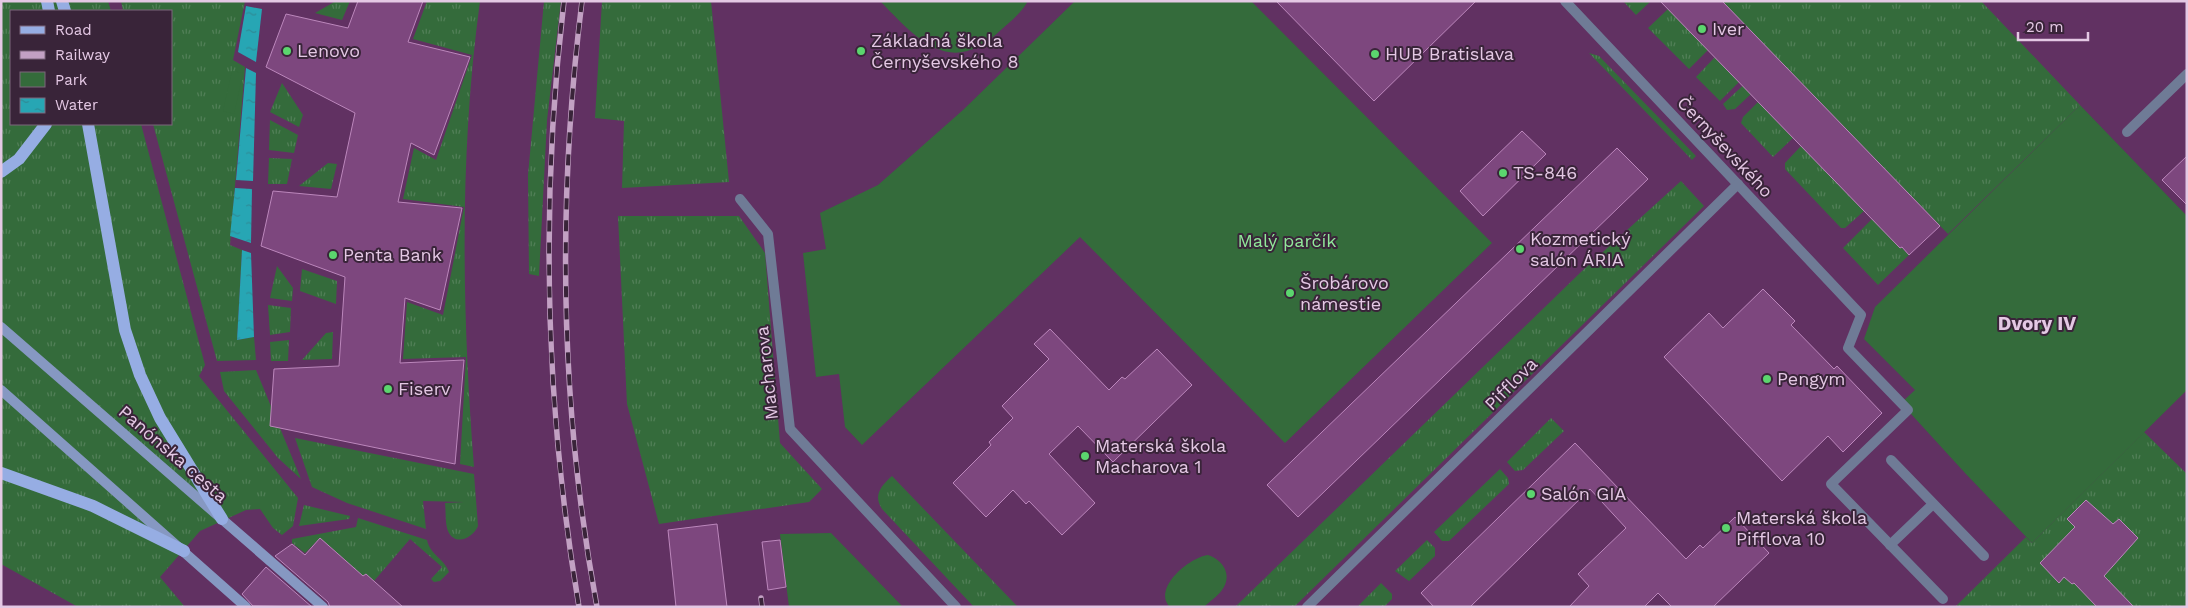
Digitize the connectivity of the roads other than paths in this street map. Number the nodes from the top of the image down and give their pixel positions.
1 (1564, 1) edge
2 (2187, 74) edge
3 (45, 125) edge
4 (88, 125) edge
5 (2128, 132) dead end
6 (1, 172) edge
7 (1738, 184) junction
8 (740, 200) dead end
9 (1, 327) edge
10 (1, 390) edge
11 (1890, 460) dead end
12 (1, 473) edge
13 (1933, 504) junction
14 (223, 519) junction
15 (1890, 545) junction
16 (184, 551) junction
17 (1984, 556) dead end
18 (1943, 600) dead end
19 (246, 607) edge
20 (323, 607) edge
21 (956, 607) edge
22 (1307, 607) edge

1 - 7 street, Černyševského
2 - 5 street
3 - 6 main road
4 - 14 main road
7 - 15 street, Černyševského
7 - 22 street, Pifflova
8 - 21 street, Macharova
9 - 14 main road, Panónska cesta
10 - 16 main road
11 - 13 street
12 - 16 main road
13 - 15 street
13 - 17 street
14 - 20 main road, Panónska cesta
15 - 18 street
16 - 19 main road

